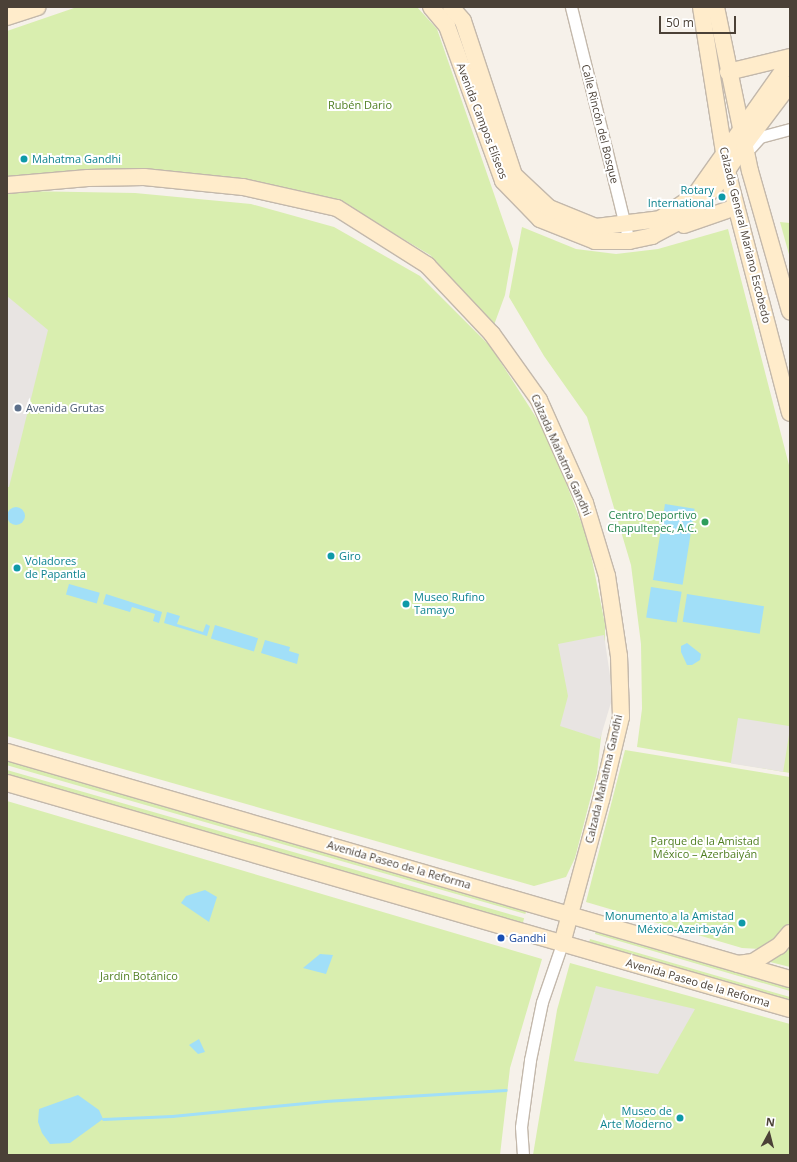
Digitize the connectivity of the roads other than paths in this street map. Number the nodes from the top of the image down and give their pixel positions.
1 (37, 7) edge
2 (431, 7) edge
3 (451, 7) edge
4 (571, 7) edge
5 (701, 7) edge
6 (716, 7) edge
7 (7, 18) edge
8 (475, 57) junction
9 (790, 57) edge
10 (790, 61) edge
11 (460, 62) junction
12 (728, 72) junction
13 (790, 84) edge
14 (790, 129) edge
15 (743, 144) junction
16 (724, 155) junction
17 (727, 171) junction
18 (508, 178) junction
19 (7, 185) edge
20 (736, 207) junction
21 (627, 233) junction
22 (652, 236) junction
23 (790, 311) edge
24 (790, 413) edge
25 (7, 752) edge
26 (7, 783) edge
27 (570, 915) junction
28 (790, 934) edge
29 (562, 944) junction
30 (737, 964) junction
31 (790, 979) edge
32 (790, 1009) edge
33 (523, 1155) edge

1 - 7 main road
2 - 11 main road, Avenida Campos Elíseos
3 - 8 main road, Avenida Campos Elíseos
4 - 21 street, Calle Rincón del Bosque
5 - 16 main road, Calzada General Mariano Escobedo
6 - 12 main road, Calzada General Mariano Escobedo
8 - 11 main road
8 - 18 main road, Avenida Campos Elíseos
9 - 12 main road
10 - 15 main road
11 - 18 main road, Avenida Campos Elíseos
12 - 15 main road, Calzada General Mariano Escobedo
13 - 15 main road
14 - 15 street
15 - 16 main road, Avenida Campos Elíseos
15 - 17 main road, Avenida Campos Elíseos
15 - 23 main road, Calzada General Mariano Escobedo
16 - 17 main road, Calzada General Mariano Escobedo
16 - 21 main road, Avenida Campos Elíseos
17 - 20 main road, Calzada General Mariano Escobedo
17 - 22 main road, Avenida Campos Elíseos
18 - 21 main road, Avenida Campos Elíseos
19 - 27 main road, Calzada Mahatma Gandhi
20 - 22 main road
20 - 24 main road, Calzada General Mariano Escobedo
21 - 22 main road, Avenida Campos Elíseos
25 - 27 main road, Avenida Paseo de la Reforma
26 - 29 main road, Avenida Paseo de la Reforma
27 - 29 main road, Calzada Mahatma Gandhi
27 - 30 main road, Avenida Paseo de la Reforma
28 - 30 main road
29 - 32 main road, Avenida Paseo de la Reforma
29 - 33 street
30 - 31 main road, Avenida Paseo de la Reforma

